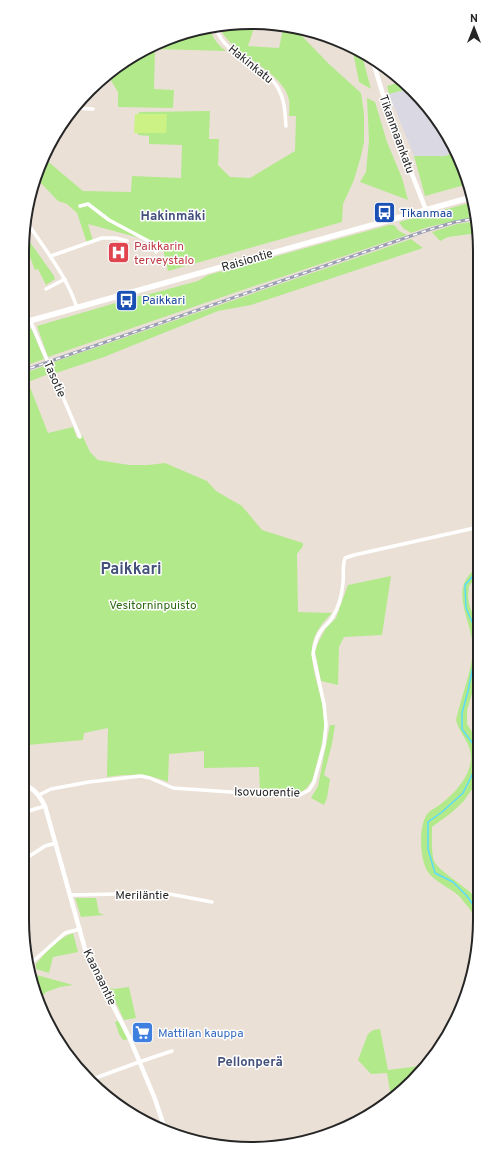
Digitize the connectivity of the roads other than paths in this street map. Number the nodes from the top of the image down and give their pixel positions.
1 (218, 32) edge
2 (375, 66) edge
3 (81, 108) edge
4 (93, 109) dead end
5 (286, 126) dead end
6 (466, 199) edge
7 (80, 206) dead end
8 (426, 210) junction
9 (30, 227) edge
10 (127, 241) dead end
11 (156, 252) dead end
12 (51, 256) junction
13 (65, 279) junction
14 (46, 289) dead end
15 (77, 308) junction
16 (30, 320) joint
17 (80, 437) dead end
18 (473, 528) edge
19 (29, 787) edge
20 (39, 795) junction
21 (44, 806) junction
22 (29, 811) edge
23 (56, 843) junction
24 (29, 857) edge
25 (71, 896) junction
26 (212, 902) dead end
27 (80, 929) junction
28 (33, 962) edge
29 (172, 1051) dead end
30 (139, 1062) junction
31 (95, 1078) edge
32 (163, 1124) edge

1 - 5 street, Hakinkatu
2 - 8 street, Tikanmaankatu
3 - 4 street
6 - 8 main road, Raisiontie
7 - 11 street
8 - 15 main road, Raisiontie
9 - 12 street
10 - 12 street
12 - 13 street
13 - 14 street
13 - 15 street
15 - 16 main road, Raisiontie
16 - 17 street, Tasotie
18 - 20 street, Isovuorentie
19 - 20 street
20 - 21 street, Kaanaantie
21 - 22 street
21 - 23 street, Kaanaantie
23 - 24 street
23 - 25 street, Kaanaantie
25 - 26 street, Meriläntie
25 - 27 street, Kaanaantie
27 - 28 street
27 - 30 street, Kaanaantie
29 - 30 street
30 - 31 street
30 - 32 street, Kaanaantie

